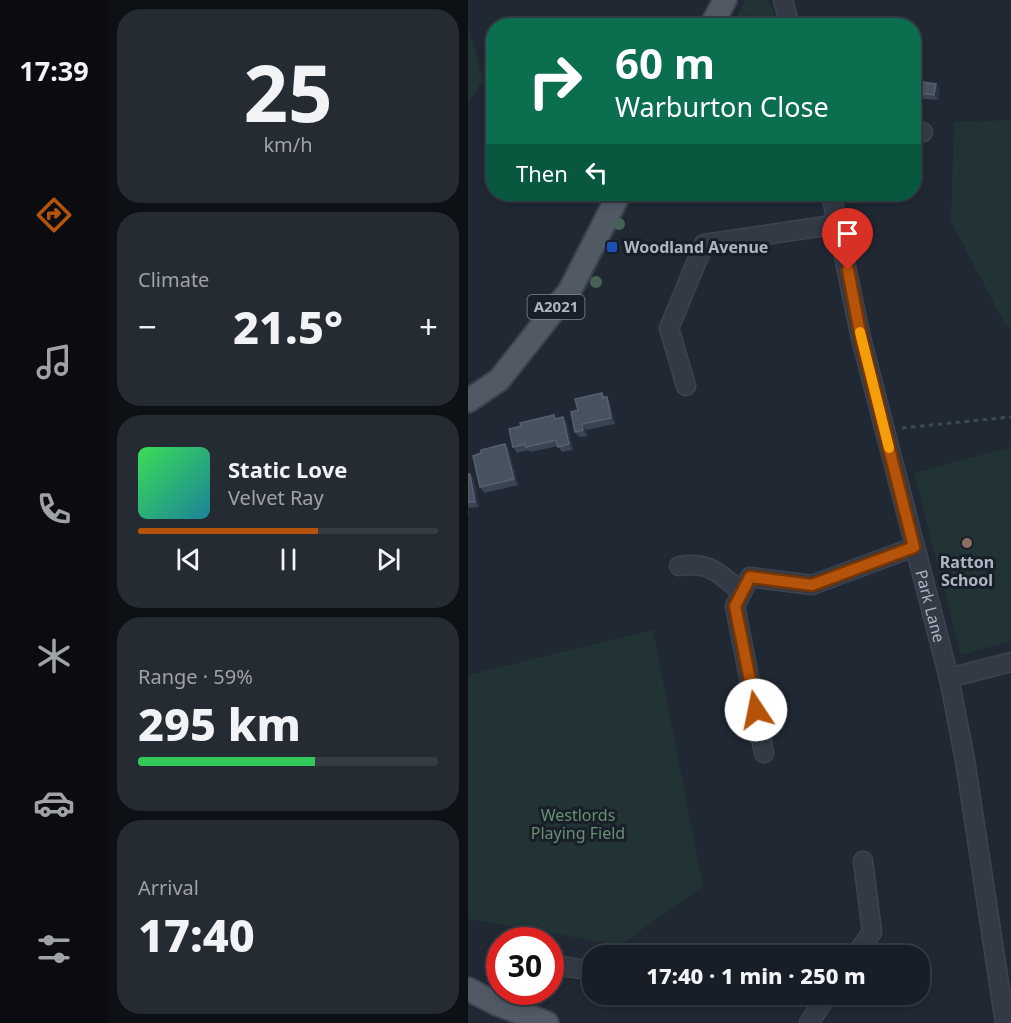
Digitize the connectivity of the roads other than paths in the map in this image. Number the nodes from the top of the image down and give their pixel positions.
1 (725, 0) edge
2 (783, 0) edge
3 (715, 18) edge
4 (788, 18) edge
5 (615, 201) edge
6 (833, 201) edge
7 (838, 224) junction
8 (686, 386) dead end
9 (468, 402) edge
10 (914, 547) junction
11 (679, 566) dead end
12 (742, 592) junction
13 (1011, 662) edge
14 (949, 678) junction
15 (764, 753) dead end
16 (863, 861) dead end
17 (863, 945) edge
18 (564, 966) edge
19 (582, 969) edge
20 (468, 988) edge
21 (486, 993) edge
22 (514, 1005) edge
23 (821, 1005) edge
24 (547, 1023) edge
25 (809, 1023) edge
26 (1005, 1023) edge

1 - 3 main road
2 - 4 street
5 - 9 main road, A2021
6 - 7 street, Park Lane
7 - 8 street
7 - 10 street, Park Lane
10 - 12 street
10 - 14 street, Park Lane
11 - 12 street
12 - 15 street
13 - 14 street
14 - 26 street, Park Lane
16 - 17 street
18 - 19 street
20 - 21 main road
22 - 24 main road
23 - 25 street

